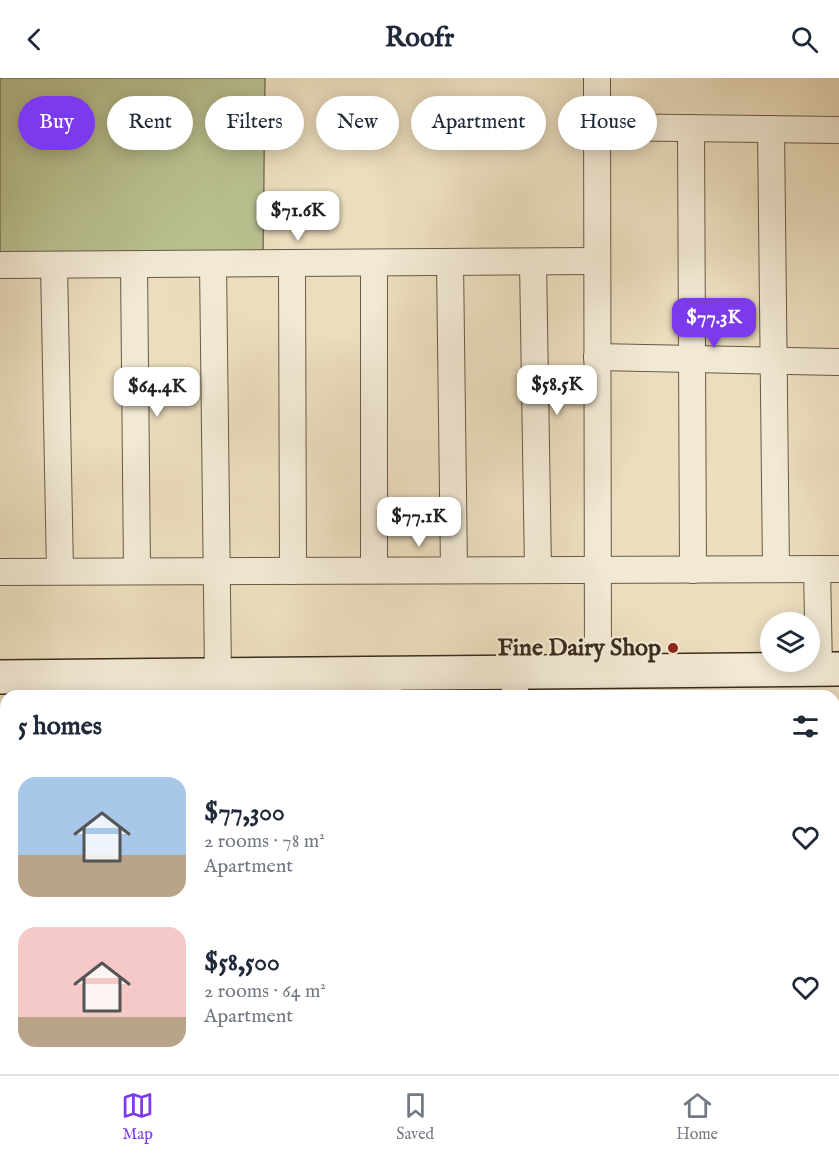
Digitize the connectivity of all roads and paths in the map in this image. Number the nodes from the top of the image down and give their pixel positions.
1 (597, 78) edge
2 (597, 96) edge
3 (657, 128) edge
4 (691, 128) junction
5 (771, 129) junction
6 (839, 130) edge
7 (597, 150) edge
8 (597, 261) junction
9 (533, 262) junction
10 (292, 263) junction
11 (374, 263) junction
12 (450, 263) junction
13 (213, 264) junction
14 (0, 265) edge
15 (54, 265) junction
16 (134, 265) junction
17 (597, 357) junction
18 (692, 359) junction
19 (774, 361) junction
20 (839, 362) edge
21 (776, 569) junction
22 (828, 569) edge
23 (374, 570) junction
24 (454, 570) junction
25 (538, 570) junction
26 (598, 570) junction
27 (693, 570) junction
28 (137, 571) junction
29 (217, 571) junction
30 (293, 571) junction
31 (0, 572) edge
32 (60, 572) junction
33 (829, 669) edge
34 (598, 671) junction
35 (218, 675) junction
36 (0, 677) edge
37 (515, 684) edge
38 (389, 685) edge
39 (50, 686) edge

1 - 2 street
3 - 4 street
4 - 5 street
4 - 18 street
5 - 6 street
5 - 19 street
7 - 8 street
8 - 9 street
8 - 17 street
9 - 12 street
9 - 25 street
10 - 11 street
10 - 13 street
10 - 30 street
11 - 12 street
11 - 23 street
12 - 24 street
13 - 16 street
13 - 29 street
14 - 15 street
15 - 16 street
15 - 32 street
16 - 28 street
17 - 18 street
17 - 26 street
18 - 19 street
18 - 27 street
19 - 20 street
19 - 21 street
21 - 22 street
21 - 27 street
22 - 33 street
23 - 24 street
23 - 30 street
24 - 25 street
25 - 26 street
26 - 27 street
26 - 34 street
28 - 29 street
28 - 32 street
29 - 30 street
29 - 35 street
31 - 32 street
33 - 34 street
34 - 37 street
35 - 38 street
35 - 39 street
36 - 39 street
37 - 38 street

